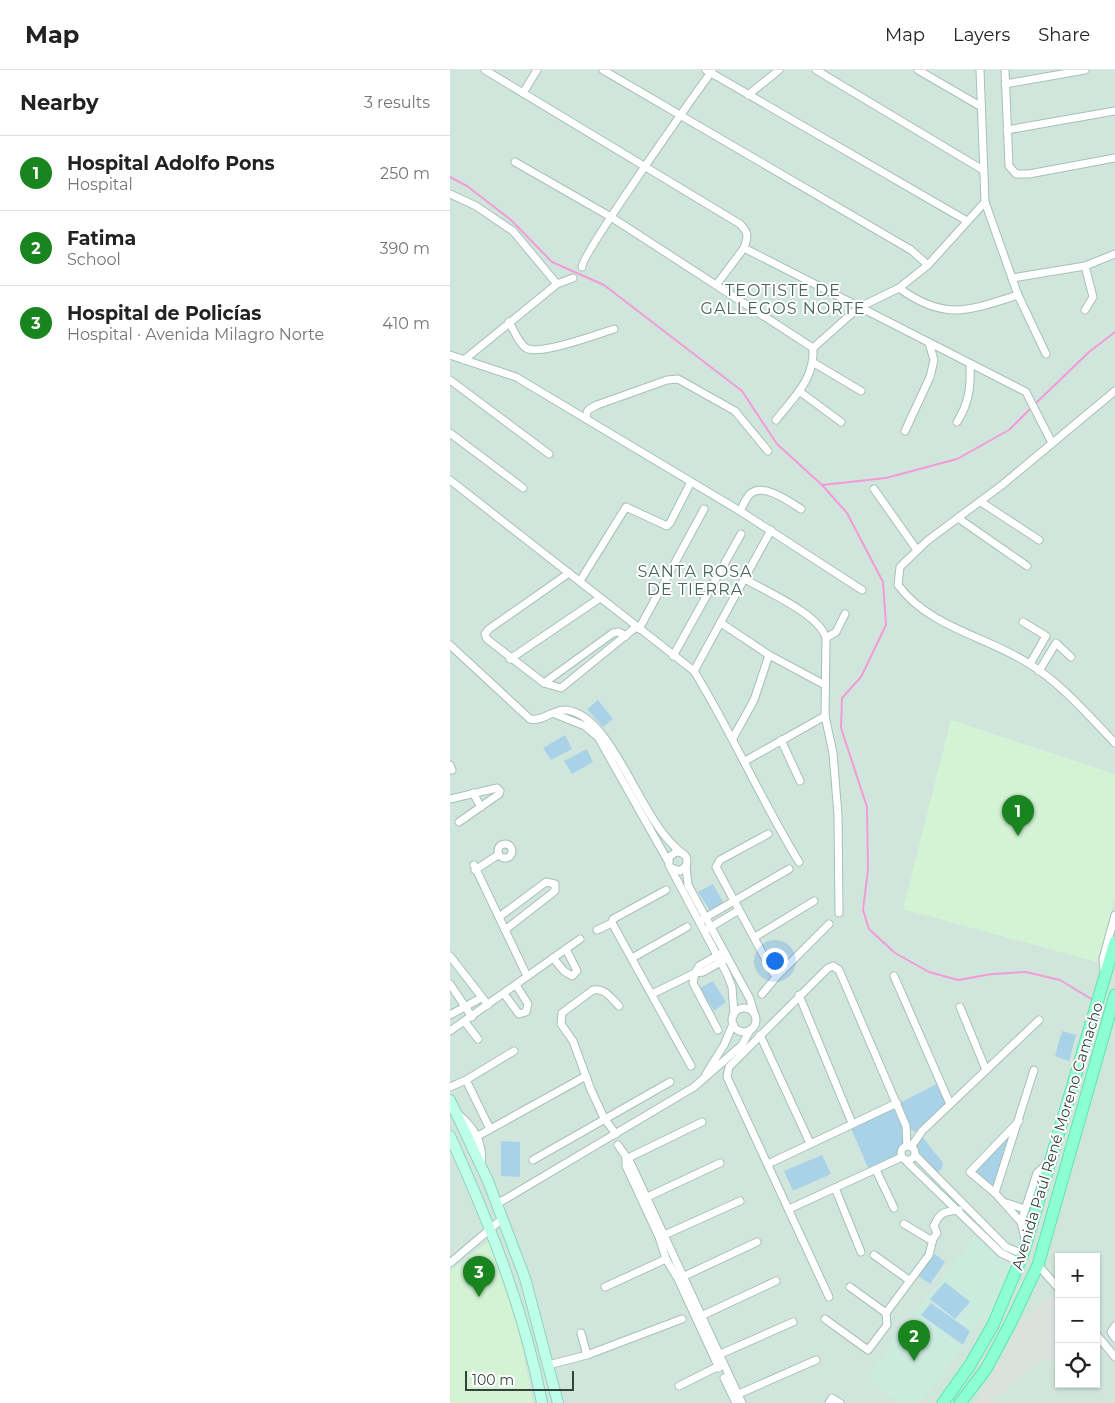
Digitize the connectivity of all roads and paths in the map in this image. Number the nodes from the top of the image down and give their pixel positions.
1 (485, 70) edge
2 (537, 70) edge
3 (603, 70) edge
4 (779, 70) edge
5 (816, 70) edge
6 (918, 70) edge
7 (980, 70) edge
8 (1005, 70) edge
9 (1085, 70) edge
10 (710, 71) edge
11 (1005, 84) junction
12 (523, 93) junction
13 (748, 94) junction
14 (980, 106) junction
15 (1115, 112) edge
16 (682, 115) junction
17 (1007, 130) junction
18 (1115, 158) edge
19 (515, 162) dead end
20 (646, 167) junction
21 (984, 170) junction
22 (450, 194) edge
23 (985, 202) junction
24 (611, 218) junction
25 (967, 221) junction
26 (744, 248) junction
27 (1115, 254) edge
28 (928, 265) junction
29 (1085, 266) junction
30 (582, 267) dead end
31 (573, 278) dead end
32 (1012, 278) junction
33 (557, 284) junction
34 (717, 284) junction
35 (899, 288) junction
36 (1018, 295) junction
37 (858, 308) junction
38 (1085, 310) dead end
39 (509, 322) junction
40 (614, 329) dead end
41 (929, 343) junction
42 (813, 348) junction
43 (1046, 354) dead end
44 (450, 355) edge
45 (464, 360) junction
46 (814, 363) junction
47 (970, 364) junction
48 (450, 380) edge
49 (799, 391) junction
50 (1115, 391) edge
51 (861, 392) dead end
52 (586, 420) junction
53 (776, 420) dead end
54 (841, 422) dead end
55 (957, 422) dead end
56 (905, 431) dead end
57 (450, 433) edge
58 (1052, 443) junction
59 (768, 451) dead end
60 (549, 454) dead end
61 (450, 480) edge
62 (691, 482) junction
63 (523, 488) dead end
64 (874, 489) dead end
65 (981, 502) junction
66 (801, 508) dead end
67 (704, 509) dead end
68 (740, 511) junction
69 (958, 518) junction
70 (770, 530) junction
71 (740, 534) dead end
72 (1039, 540) dead end
73 (917, 550) junction
74 (1027, 566) dead end
75 (569, 573) junction
76 (745, 579) junction
77 (580, 581) junction
78 (862, 590) dead end
79 (600, 598) junction
80 (845, 614) dead end
81 (1023, 622) dead end
82 (721, 623) junction
83 (638, 628) junction
84 (626, 636) junction
85 (1046, 636) junction
86 (826, 638) junction
87 (1056, 643) junction
88 (450, 645) edge
89 (769, 655) junction
90 (673, 656) junction
91 (1071, 658) dead end
92 (510, 659) junction
93 (1030, 664) junction
94 (694, 671) junction
95 (1039, 671) junction
96 (544, 682) junction
97 (825, 685) junction
98 (825, 716) junction
99 (593, 728) junction
100 (732, 738) junction
101 (781, 740) junction
102 (1115, 743) edge
103 (744, 761) junction
104 (800, 781) dead end
105 (474, 793) junction
106 (450, 799) edge
107 (481, 807) junction
108 (459, 822) dead end
109 (768, 834) dead end
110 (681, 852) junction
111 (498, 855) dead end
112 (668, 861) junction
113 (799, 862) dead end
114 (686, 866) junction
115 (672, 868) junction
116 (789, 869) dead end
117 (666, 890) dead end
118 (733, 900) junction
119 (814, 901) dead end
120 (739, 910) junction
121 (839, 913) dead end
122 (1115, 915) edge
123 (499, 917) junction
124 (703, 919) junction
125 (612, 923) junction
126 (829, 924) dead end
127 (687, 926) dead end
128 (712, 927) junction
129 (505, 930) junction
130 (597, 930) dead end
131 (705, 931) junction
132 (755, 937) junction
133 (580, 938) dead end
134 (1115, 942) edge
135 (566, 949) junction
136 (726, 955) junction
137 (450, 956) edge
138 (553, 958) junction
139 (632, 958) junction
140 (719, 959) junction
141 (695, 973) junction
142 (527, 976) junction
143 (777, 976) junction
144 (894, 976) dead end
145 (1104, 978) junction
146 (450, 984) edge
147 (516, 985) junction
148 (504, 994) junction
149 (652, 994) junction
150 (762, 994) dead end
151 (800, 995) junction
152 (481, 998) junction
153 (1113, 1001) edge
154 (488, 1005) junction
155 (618, 1006) dead end
156 (464, 1007) junction
157 (960, 1007) dead end
158 (754, 1013) junction
159 (734, 1014) junction
160 (450, 1015) edge
161 (472, 1017) junction
162 (1039, 1020) dead end
163 (465, 1022) junction
164 (733, 1024) junction
165 (718, 1030) dead end
166 (750, 1030) junction
167 (450, 1031) edge
168 (760, 1035) junction
169 (478, 1039) dead end
170 (514, 1051) dead end
171 (691, 1066) dead end
172 (986, 1070) junction
173 (1034, 1070) dead end
174 (706, 1075) junction
175 (586, 1076) junction
176 (466, 1080) junction
177 (670, 1082) dead end
178 (450, 1087) edge
179 (450, 1100) edge
180 (897, 1104) junction
181 (950, 1104) junction
182 (456, 1112) junction
183 (604, 1118) junction
184 (1019, 1121) junction
185 (702, 1122) dead end
186 (852, 1123) junction
187 (490, 1129) junction
188 (616, 1134) junction
189 (450, 1136) edge
190 (476, 1137) junction
191 (810, 1143) junction
192 (618, 1145) dead end
193 (909, 1146) junction
194 (915, 1155) junction
195 (904, 1158) junction
196 (626, 1159) junction
197 (533, 1160) dead end
198 (1051, 1160) junction
199 (720, 1163) dead end
200 (768, 1164) junction
201 (481, 1166) junction
202 (876, 1170) junction
203 (835, 1188) junction
204 (995, 1194) junction
205 (644, 1198) junction
206 (740, 1201) dead end
207 (1003, 1202) junction
208 (496, 1204) junction
209 (965, 1206) junction
210 (894, 1208) dead end
211 (1025, 1208) junction
212 (789, 1209) junction
213 (958, 1211) junction
214 (502, 1219) junction
215 (1021, 1222) junction
216 (904, 1224) dead end
217 (934, 1226) junction
218 (490, 1231) junction
219 (924, 1234) junction
220 (661, 1236) junction
221 (933, 1239) junction
222 (757, 1242) dead end
223 (861, 1252) dead end
224 (1023, 1253) junction
225 (874, 1255) dead end
226 (666, 1259) junction
227 (450, 1263) edge
228 (1038, 1265) junction
229 (680, 1278) junction
230 (910, 1280) junction
231 (776, 1281) dead end
232 (1055, 1285) edge
233 (605, 1287) dead end
234 (850, 1288) dead end
235 (829, 1297) dead end
236 (886, 1313) junction
237 (699, 1317) junction
238 (682, 1319) dead end
239 (825, 1319) dead end
240 (794, 1322) dead end
241 (1115, 1326) edge
242 (581, 1333) dead end
243 (1115, 1338) edge
244 (1100, 1339) edge
245 (587, 1355) junction
246 (717, 1356) junction
247 (1115, 1357) edge
248 (816, 1360) dead end
249 (548, 1365) junction
250 (720, 1366) junction
251 (678, 1386) dead end
252 (736, 1398) edge
253 (542, 1403) edge
254 (558, 1403) edge
255 (742, 1403) edge
256 (829, 1403) edge
257 (840, 1403) edge
258 (943, 1403) edge
259 (960, 1403) edge

1 - 12 street
2 - 12 street
3 - 16 street
4 - 13 street
5 - 21 street
6 - 14 street
7 - 14 street
8 - 11 street
9 - 11 street
10 - 13 street
10 - 16 street
11 - 17 street
12 - 20 street
13 - 25 street
14 - 21 street
15 - 17 street
16 - 20 street
16 - 28 street
17 - 18 street
19 - 24 street
20 - 24 street
20 - 26 street
21 - 23 street
22 - 33 street
23 - 25 street
23 - 32 street
24 - 30 street
24 - 34 street
25 - 28 street
26 - 34 street
26 - 37 street
27 - 29 street
28 - 35 street
29 - 32 street
29 - 38 street
31 - 33 street
32 - 36 street
33 - 39 street
34 - 42 street
35 - 36 street
35 - 37 street
36 - 43 street
37 - 41 street
37 - 42 street
39 - 40 street
39 - 45 street
41 - 47 street
41 - 56 street
42 - 46 street
44 - 45 street
45 - 52 street
46 - 49 street
46 - 51 street
47 - 55 street
47 - 58 street
48 - 60 street
49 - 53 street
49 - 54 street
50 - 58 street
52 - 59 street
52 - 62 street
57 - 63 street
58 - 65 street
61 - 75 street
62 - 68 street
62 - 77 street
64 - 73 street
65 - 69 street
65 - 72 street
66 - 68 street
67 - 83 street
68 - 70 street
69 - 73 street
69 - 74 street
70 - 76 street
70 - 78 street
71 - 90 street
73 - 93 street
75 - 77 street
75 - 92 street
76 - 82 street
76 - 86 street
77 - 79 street
79 - 83 street
79 - 92 street
80 - 86 street
81 - 85 street
82 - 89 street
82 - 94 street
83 - 84 street
83 - 90 street
84 - 96 street
84 - 96 street
85 - 87 street
85 - 93 street
86 - 97 street
87 - 91 street
87 - 95 street
88 - 99 street
89 - 97 street
89 - 100 street
90 - 94 street
92 - 96 street
93 - 95 street
94 - 100 street
95 - 102 street
97 - 98 street
98 - 101 street
98 - 121 street
99 - 110 street
99 - 112 street
100 - 103 street
101 - 103 street
101 - 104 street
103 - 113 street
105 - 106 street
105 - 107 street
105 - 107 street
107 - 108 street
109 - 118 street
110 - 112 street
110 - 114 street
111 - 123 street
112 - 115 street
114 - 115 street
114 - 124 street
115 - 124 street
116 - 118 street
117 - 125 street
118 - 120 street
118 - 124 street
119 - 132 street
120 - 128 street
120 - 132 street
122 - 145 street
123 - 129 street
123 - 129 street
124 - 128 street
124 - 131 street
125 - 130 street
125 - 139 street
126 - 143 street
127 - 139 street
128 - 131 street
128 - 136 street
129 - 142 street
131 - 140 street
132 - 143 street
133 - 135 street
134 - 145 main road, Avenida Paúl René Moreno Camacho
135 - 138 street
135 - 138 street
136 - 140 street
136 - 158 street
137 - 152 street
138 - 142 street
139 - 149 street
140 - 141 street
140 - 159 street
141 - 149 street
141 - 165 street
142 - 147 street
143 - 150 street
144 - 181 street
145 - 198 main road, Avenida Paúl René Moreno Camacho
146 - 156 street
147 - 148 street
147 - 148 street
148 - 154 street
149 - 171 street
151 - 168 street
151 - 180 street
151 - 186 street
152 - 154 street
152 - 156 street
153 - 228 main road, Avenida Paúl René Moreno Camacho
154 - 161 street
155 - 175 street
156 - 160 street
156 - 161 street
157 - 172 street
158 - 159 street
158 - 166 street
159 - 164 street
161 - 163 street
162 - 172 street
163 - 167 street
163 - 169 street
164 - 166 street
164 - 174 street
166 - 174 street
168 - 191 street
168 - 200 street
170 - 176 street
172 - 181 street
173 - 184 street
174 - 188 street
175 - 183 street
175 - 187 street
176 - 178 street
176 - 187 street
177 - 183 street
179 - 182 main road
180 - 186 street
180 - 193 street
181 - 193 street
182 - 190 street
182 - 201 main road
183 - 188 street
183 - 197 street
184 - 204 street
184 - 204 street
185 - 196 street
186 - 191 street
187 - 190 street
188 - 208 street
189 - 218 main road
190 - 201 street
191 - 200 street
192 - 196 street
193 - 194 street
193 - 195 street
194 - 195 street
194 - 209 street
195 - 202 street
195 - 213 street
196 - 205 street
198 - 211 street
198 - 224 main road, Avenida Paúl René Moreno Camacho
199 - 205 street
200 - 212 street
201 - 208 main road
202 - 203 street
202 - 210 street
203 - 212 street
203 - 223 street
204 - 207 street
205 - 220 street
206 - 220 street
207 - 211 street
207 - 215 street
208 - 214 main road
209 - 213 street
209 - 224 street
211 - 215 street
212 - 235 street
213 - 217 street
213 - 224 street
214 - 218 street
214 - 249 main road
215 - 224 street
216 - 219 street
217 - 219 street
217 - 221 street
218 - 227 street
218 - 253 main road
219 - 221 street
220 - 226 street
220 - 229 street
221 - 230 street
222 - 229 street
224 - 258 main road, Avenida Paúl René Moreno Camacho
225 - 230 street
226 - 229 street
226 - 233 street
228 - 232 street
228 - 259 main road, Avenida Paúl René Moreno Camacho
229 - 237 street
230 - 236 street
231 - 237 street
234 - 236 street
236 - 239 street
237 - 246 street
238 - 245 street
240 - 246 street
241 - 243 street
242 - 245 street
244 - 247 street
245 - 249 street
246 - 250 street
248 - 252 street
249 - 254 main road
250 - 251 street
250 - 252 street
252 - 255 street
256 - 257 street

